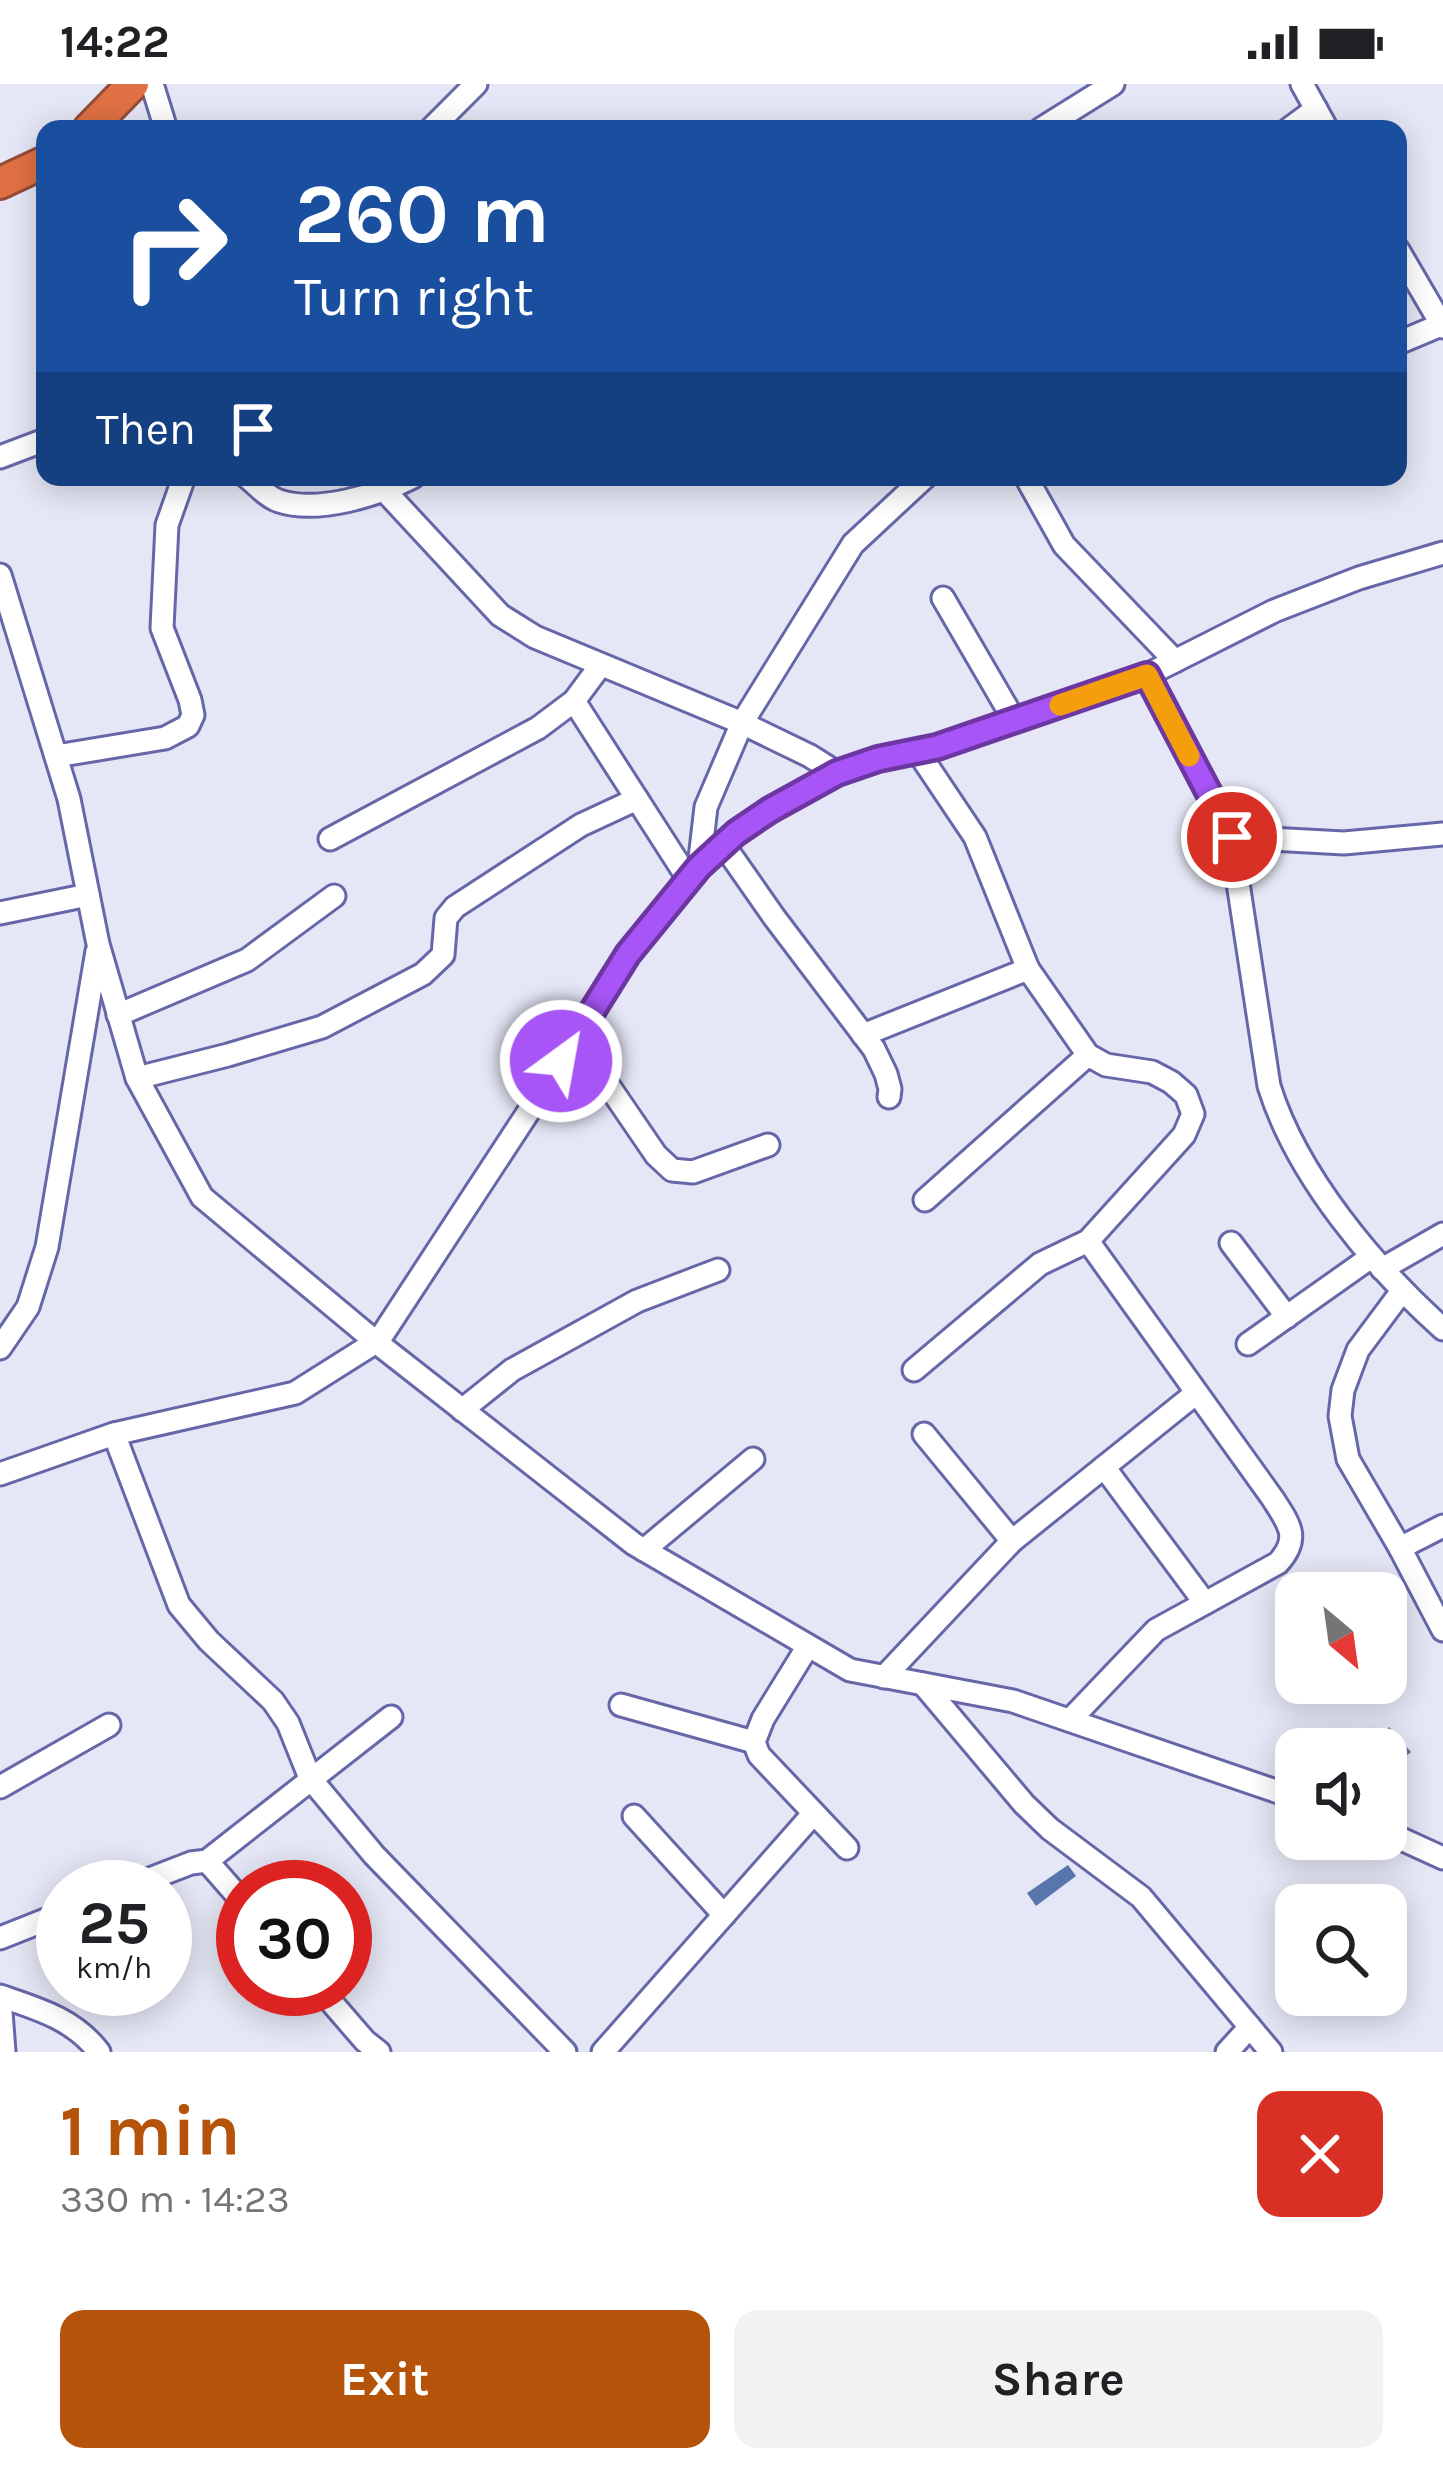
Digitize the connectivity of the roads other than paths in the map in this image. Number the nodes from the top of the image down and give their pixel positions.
1 (134, 84) edge
2 (152, 84) edge
3 (476, 84) edge
4 (1112, 84) edge
5 (1302, 84) edge
6 (1321, 119) edge
7 (98, 120) edge
8 (163, 120) edge
9 (440, 120) edge
10 (1055, 120) edge
11 (36, 166) edge
12 (0, 183) edge
13 (1407, 265) edge
14 (1442, 325) edge
15 (1407, 339) edge
16 (36, 443) edge
17 (0, 457) edge
18 (181, 486) edge
19 (258, 486) edge
20 (395, 486) edge
21 (915, 486) edge
22 (1031, 486) edge
23 (385, 491) junction
24 (1443, 553) edge
25 (0, 574) edge
26 (943, 598) dead end
27 (1175, 661) junction
28 (600, 666) junction
29 (1147, 675) junction
30 (574, 700) junction
31 (1014, 720) junction
32 (742, 723) junction
33 (918, 752) junction
34 (56, 756) junction
35 (837, 773) junction
36 (637, 799) junction
37 (1443, 834) edge
38 (1232, 837) junction
39 (330, 839) dead end
40 (723, 844) junction
41 (694, 874) junction
42 (88, 895) junction
43 (334, 896) dead end
44 (0, 913) edge
45 (98, 944) junction
46 (1028, 969) junction
47 (118, 1015) junction
48 (863, 1034) junction
49 (576, 1038) junction
50 (1088, 1055) junction
51 (137, 1078) junction
52 (889, 1097) dead end
53 (768, 1145) dead end
54 (925, 1200) dead end
55 (1443, 1234) edge
56 (1088, 1241) junction
57 (1231, 1243) dead end
58 (1376, 1263) junction
59 (718, 1270) dead end
60 (1402, 1291) junction
61 (1287, 1317) junction
62 (1443, 1329) edge
63 (376, 1342) junction
64 (1248, 1344) dead end
65 (0, 1348) edge
66 (914, 1370) dead end
67 (1195, 1394) junction
68 (462, 1410) junction
69 (114, 1434) junction
70 (924, 1434) dead end
71 (753, 1459) dead end
72 (1104, 1467) junction
73 (0, 1474) edge
74 (1443, 1526) edge
75 (1012, 1541) junction
76 (1400, 1548) junction
77 (644, 1550) junction
78 (1205, 1603) junction
79 (1443, 1630) edge
80 (808, 1646) junction
81 (884, 1677) junction
82 (923, 1684) junction
83 (621, 1706) dead end
84 (392, 1717) dead end
85 (1070, 1720) junction
86 (109, 1725) dead end
87 (754, 1742) junction
88 (310, 1778) junction
89 (0, 1787) edge
90 (1275, 1791) edge
91 (814, 1813) junction
92 (634, 1816) dead end
93 (1407, 1842) edge
94 (847, 1848) dead end
95 (1443, 1858) edge
96 (207, 1861) junction
97 (192, 1863) edge
98 (216, 1871) edge
99 (724, 1915) junction
100 (36, 1924) edge
101 (0, 1938) edge
102 (0, 1997) edge
103 (343, 2016) edge
104 (1250, 2027) junction
105 (4, 2052) edge
106 (99, 2052) edge
107 (379, 2052) edge
108 (566, 2052) edge
109 (604, 2052) edge
110 (1227, 2052) edge
111 (1271, 2052) edge

1 - 7 highway
2 - 8 street
3 - 9 street
4 - 10 street
5 - 6 street
11 - 12 highway
13 - 14 street
14 - 15 street
16 - 17 street
18 - 34 street
19 - 23 street
20 - 23 street
21 - 32 street
22 - 27 street
23 - 28 street
24 - 27 street
25 - 34 street
26 - 31 street
27 - 29 street
28 - 30 street
28 - 32 street
29 - 31 street
29 - 38 street
30 - 36 street
30 - 39 street
31 - 33 street
32 - 35 street
32 - 41 street
33 - 35 street
33 - 46 street
34 - 42 street
35 - 40 street
36 - 41 street
36 - 51 street
37 - 38 street
38 - 58 street
40 - 41 street
40 - 48 street
41 - 49 street
42 - 44 street
42 - 45 street
43 - 47 street
45 - 47 street
45 - 65 street
46 - 48 street
46 - 50 street
47 - 51 street
48 - 52 street
49 - 53 street
49 - 63 street
50 - 54 street
50 - 56 street
51 - 63 street
55 - 58 street
56 - 66 street
56 - 67 street
57 - 61 street
58 - 60 street
58 - 61 street
59 - 68 street
60 - 62 street
60 - 76 street
61 - 64 street
63 - 68 street
63 - 69 street
67 - 72 street
67 - 78 street
68 - 77 street
69 - 73 street
69 - 88 street
70 - 75 street
71 - 77 street
72 - 75 street
72 - 78 street
74 - 76 street
75 - 81 street
76 - 79 street
77 - 80 street
78 - 85 street
80 - 81 street
80 - 87 street
81 - 82 street
82 - 85 street
82 - 104 street
83 - 87 street
84 - 88 street
85 - 90 street
86 - 89 street
87 - 91 street
88 - 96 street
88 - 108 street
91 - 94 street
91 - 99 street
92 - 99 street
93 - 95 street
96 - 97 street
96 - 98 street
99 - 109 street
100 - 101 street
102 - 105 street
102 - 106 street
103 - 107 street
104 - 110 street
104 - 111 street

